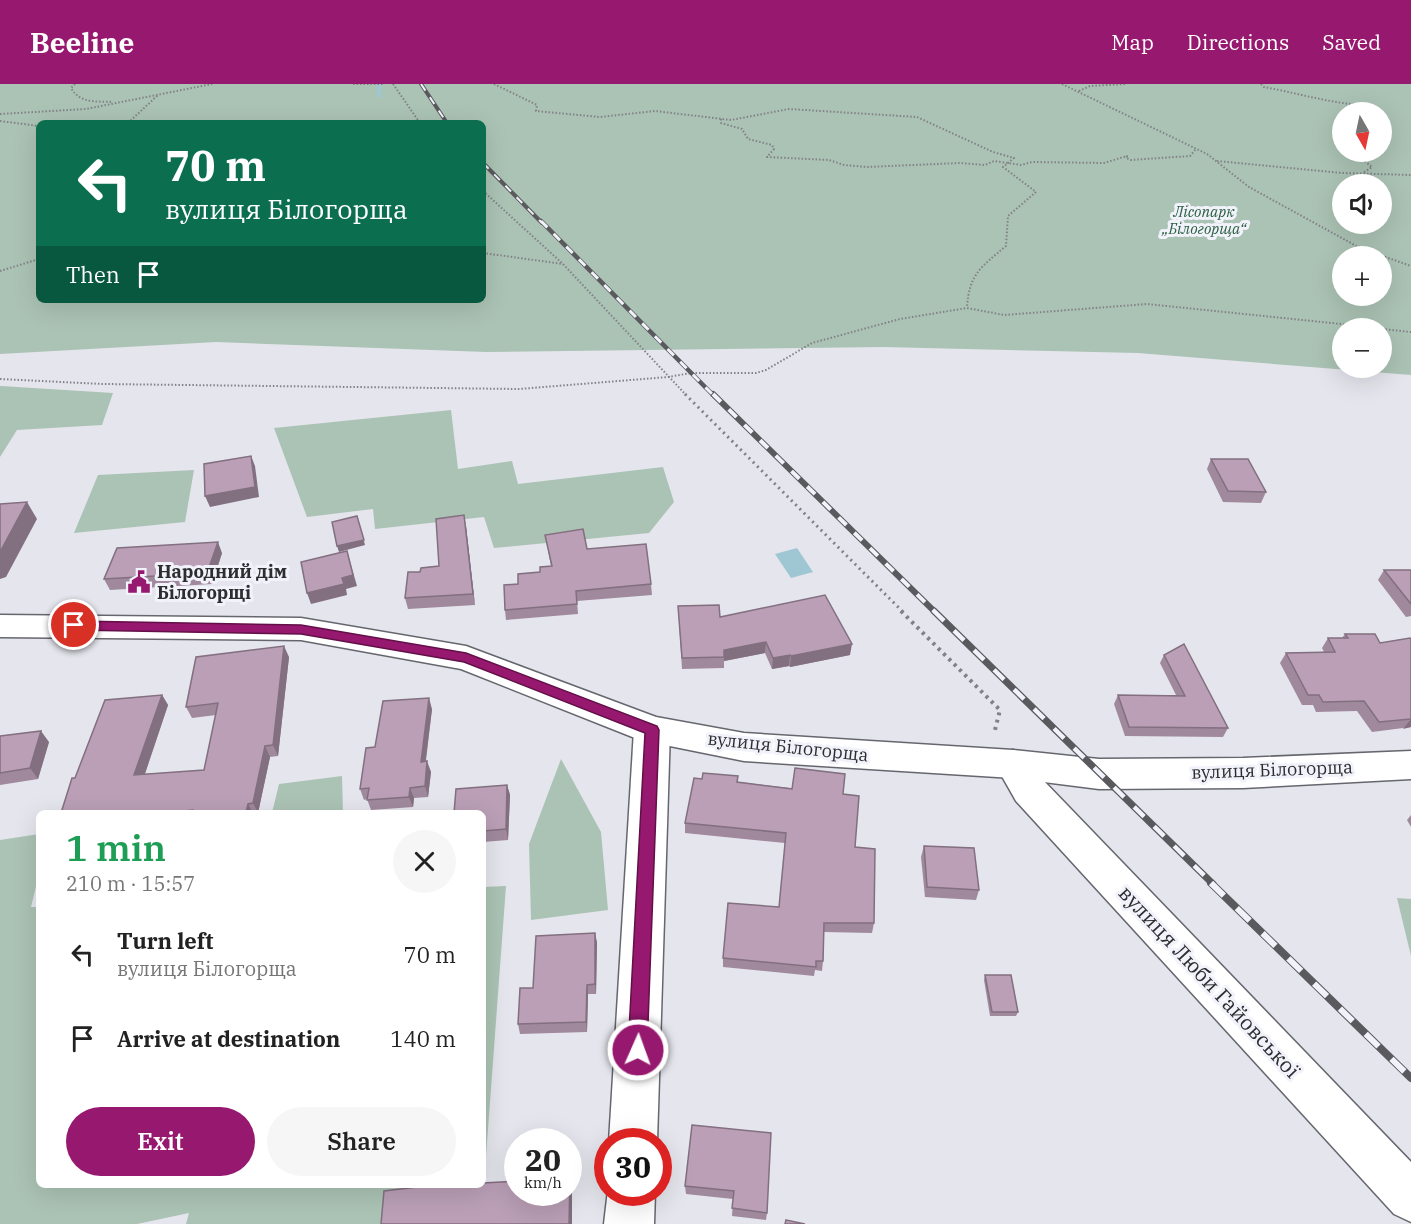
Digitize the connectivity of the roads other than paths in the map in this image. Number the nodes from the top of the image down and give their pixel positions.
1 (0, 626) edge
2 (652, 730) junction
3 (999, 764) junction
4 (1411, 765) edge
5 (634, 1128) edge
6 (1411, 1197) edge
7 (630, 1206) edge
8 (629, 1224) edge

1 - 2 street, вулиця Білогорща
2 - 3 street, вулиця Білогорща
2 - 5 street
3 - 4 street, вулиця Білогорща
3 - 6 street, вулиця Люби Гайовської
7 - 8 street

